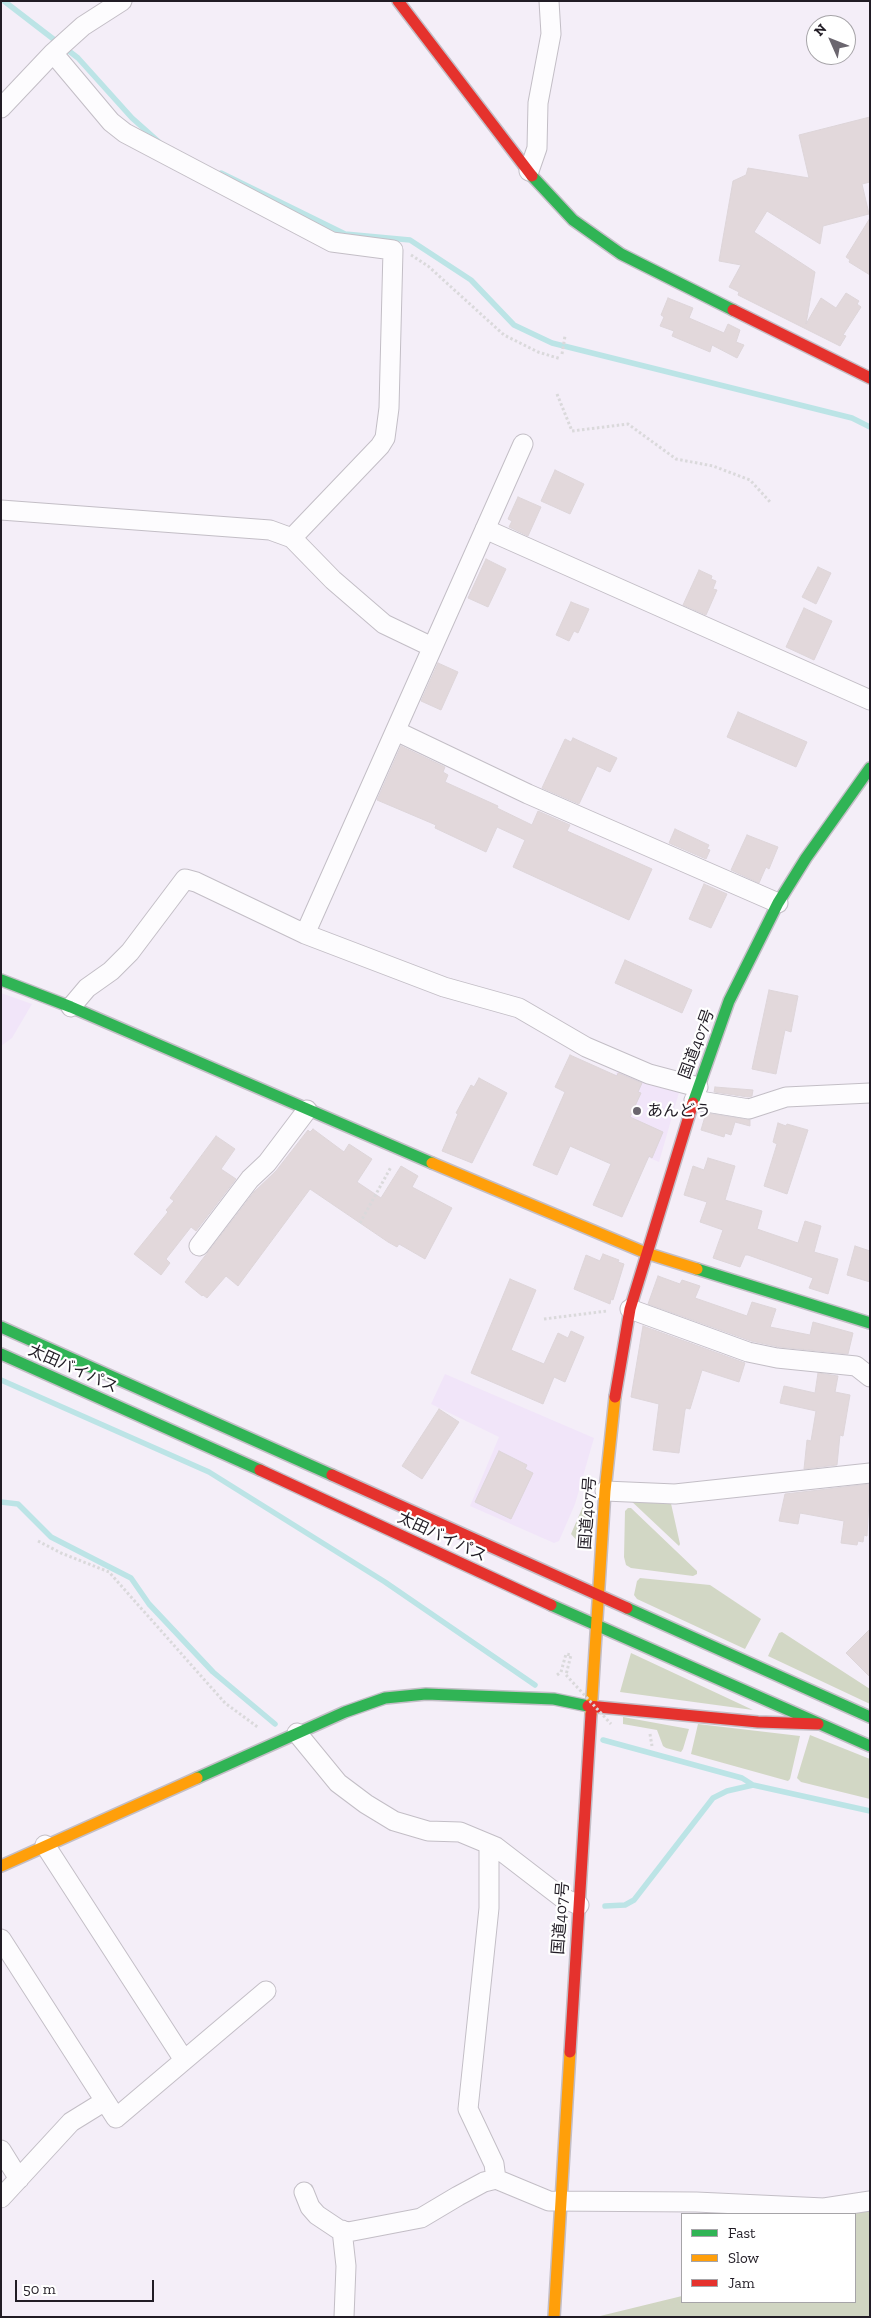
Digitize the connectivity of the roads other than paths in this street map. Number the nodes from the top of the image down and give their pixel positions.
1 (122, 1) edge
2 (398, 1) edge
3 (550, 1) edge
4 (53, 53) junction
5 (1, 108) edge
6 (529, 171) junction
7 (870, 378) edge
8 (523, 444) dead end
9 (1, 510) edge
10 (485, 529) junction
11 (292, 538) junction
12 (432, 647) junction
13 (870, 700) edge
14 (396, 731) junction
15 (870, 768) edge
16 (778, 903) junction
17 (305, 934) junction
18 (1, 980) edge
19 (71, 1007) junction
20 (870, 1092) edge
21 (696, 1094) junction
22 (308, 1110) junction
23 (199, 1246) dead end
24 (646, 1253) junction
25 (630, 1309) junction
26 (870, 1323) edge
27 (1, 1327) edge
28 (1, 1354) edge
29 (865, 1368) edge
30 (870, 1473) edge
31 (606, 1491) junction
32 (599, 1594) junction
33 (597, 1627) junction
34 (591, 1707) junction
35 (870, 1717) edge
36 (819, 1724) junction
37 (297, 1733) junction
38 (870, 1746) edge
39 (489, 1844) junction
40 (45, 1845) junction
41 (1, 1866) edge
42 (578, 1904) junction
43 (1, 1939) edge
44 (266, 1991) dead end
45 (184, 2060) junction
46 (105, 2101) junction
47 (1, 2150) edge
48 (19, 2179) junction
49 (496, 2179) junction
50 (304, 2192) dead end
51 (1, 2198) edge
52 (870, 2201) edge
53 (560, 2202) junction
54 (342, 2230) junction
55 (344, 2317) edge
56 (554, 2317) edge

1 - 4 street
2 - 6 main road
3 - 6 street
4 - 5 street
4 - 11 street
6 - 7 main road
8 - 10 street
9 - 11 street
10 - 12 street
10 - 13 street
11 - 12 street
12 - 14 street
14 - 16 street
14 - 17 street
15 - 16 main road, 国道407号
16 - 21 main road, 国道407号
17 - 19 street
17 - 21 street
18 - 19 main road
19 - 22 main road
20 - 21 street
21 - 24 main road, 国道407号
22 - 23 street
22 - 24 main road
24 - 25 main road, 国道407号
24 - 26 main road
25 - 29 street
25 - 31 main road, 国道407号
27 - 32 main road, 太田バイパス
28 - 33 main road, 太田バイパス
30 - 31 street
31 - 32 main road, 国道407号
32 - 33 main road, 国道407号
32 - 35 main road, 太田バイパス
33 - 34 main road, 国道407号
33 - 36 main road, 太田バイパス
34 - 36 main road
34 - 37 main road
34 - 42 main road, 国道407号
36 - 38 main road, 太田バイパス
37 - 39 street
37 - 40 main road
39 - 42 street
39 - 49 street
40 - 41 main road
40 - 45 street
42 - 53 main road, 国道407号
43 - 46 street
44 - 45 street
45 - 46 street
46 - 48 street
47 - 48 street
48 - 51 street
49 - 53 street
49 - 54 street
50 - 54 street
52 - 53 street
53 - 56 main road, 国道407号
54 - 55 street

